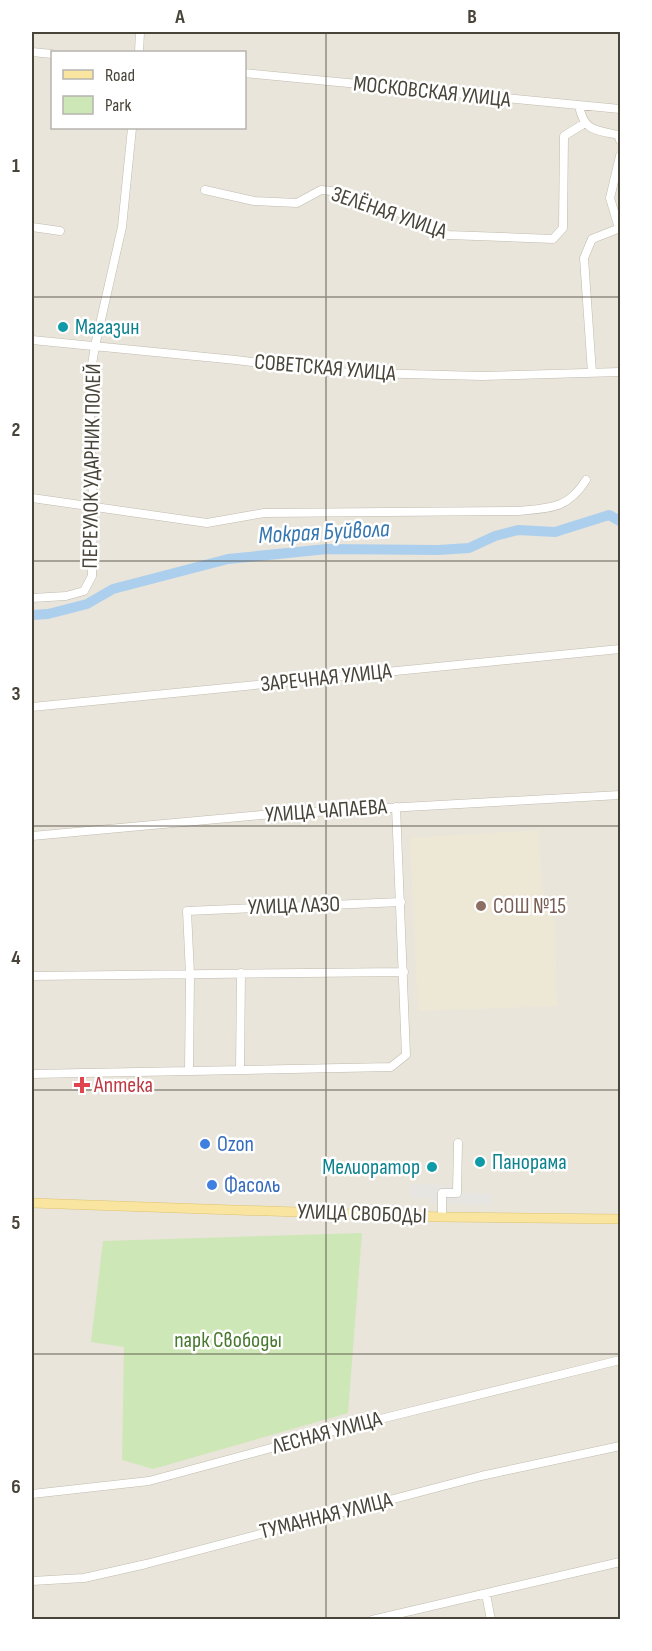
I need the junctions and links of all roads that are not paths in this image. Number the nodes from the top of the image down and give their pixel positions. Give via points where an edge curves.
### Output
1 (140, 32) edge
2 (139, 51) edge
3 (32, 52) edge
4 (51, 54) edge
5 (246, 73) edge
6 (579, 106) junction
7 (621, 109) edge
8 (585, 123) junction
9 (132, 129) edge
10 (620, 135) edge
11 (621, 156) edge
12 (205, 190) dead end
13 (32, 227) edge
14 (620, 228) edge
15 (60, 231) dead end
16 (32, 340) edge
17 (95, 345) junction
18 (621, 372) edge
19 (592, 373) junction
20 (586, 480) dead end
21 (32, 498) edge
22 (93, 507) junction
23 (32, 598) edge
24 (621, 649) edge
25 (32, 707) edge
26 (621, 795) edge
27 (396, 807) junction
28 (32, 836) edge
29 (401, 902) junction
30 (404, 972) junction
31 (241, 973) junction
32 (190, 974) junction
33 (32, 976) edge
34 (240, 1070) junction
35 (189, 1071) junction
36 (32, 1074) edge
37 (458, 1143) dead end
38 (32, 1203) edge
39 (442, 1217) junction
40 (621, 1219) edge
41 (621, 1360) edge
42 (621, 1446) edge
43 (32, 1494) edge
44 (621, 1562) edge
45 (32, 1581) edge
46 (486, 1594) junction
47 (372, 1620) edge
48 (491, 1620) edge

1 - 2 street
3 - 4 street
5 - 6 street, МОСКОВСКАЯ УЛИЦА
6 - 7 street, МОСКОВСКАЯ УЛИЦА
6 - 8 street
8 - 10 street via 589,128
8 - 12 street, ЗЕЛЁНАЯ УЛИЦА via 564,136 563,228 553,239 448,235 387,207 342,192 321,190 297,203 254,201
9 - 17 street, ПЕРЕУЛОК УДАРНИК ПОЛЕЙ via 123,227
11 - 14 street via 610,198
13 - 15 street
14 - 19 street via 592,239 584,258
16 - 17 street, СОВЕТСКАЯ УЛИЦА
17 - 19 street, СОВЕТСКАЯ УЛИЦА via 330,372 482,376
17 - 22 street, ПЕРЕУЛОК УДАРНИК ПОЛЕЙ via 89,383
18 - 19 street, СОВЕТСКАЯ УЛИЦА
20 - 22 street via 578,493 558,506 518,511 264,513 207,523
21 - 22 street
22 - 23 street, ПЕРЕУЛОК УДАРНИК ПОЛЕЙ via 92,576 84,591
24 - 25 street, ЗАРЕЧНАЯ УЛИЦА
26 - 27 street, УЛИЦА ЧАПАЕВА
27 - 28 street, УЛИЦА ЧАПАЕВА
27 - 29 street
29 - 30 street
29 - 32 street, УЛИЦА ЛАЗО via 187,911
30 - 31 street
30 - 34 street via 406,1054 391,1067
31 - 32 street
31 - 34 street
32 - 33 street
32 - 35 street
34 - 35 street
35 - 36 street
37 - 39 street via 457,1193 442,1193
38 - 39 main road, УЛИЦА СВОБОДЫ
39 - 40 main road, УЛИЦА СВОБОДЫ
41 - 43 street, ЛЕСНАЯ УЛИЦА via 149,1480
42 - 45 street, ТУМАННАЯ УЛИЦА via 481,1476 84,1578
44 - 46 street
46 - 47 street
46 - 48 street

